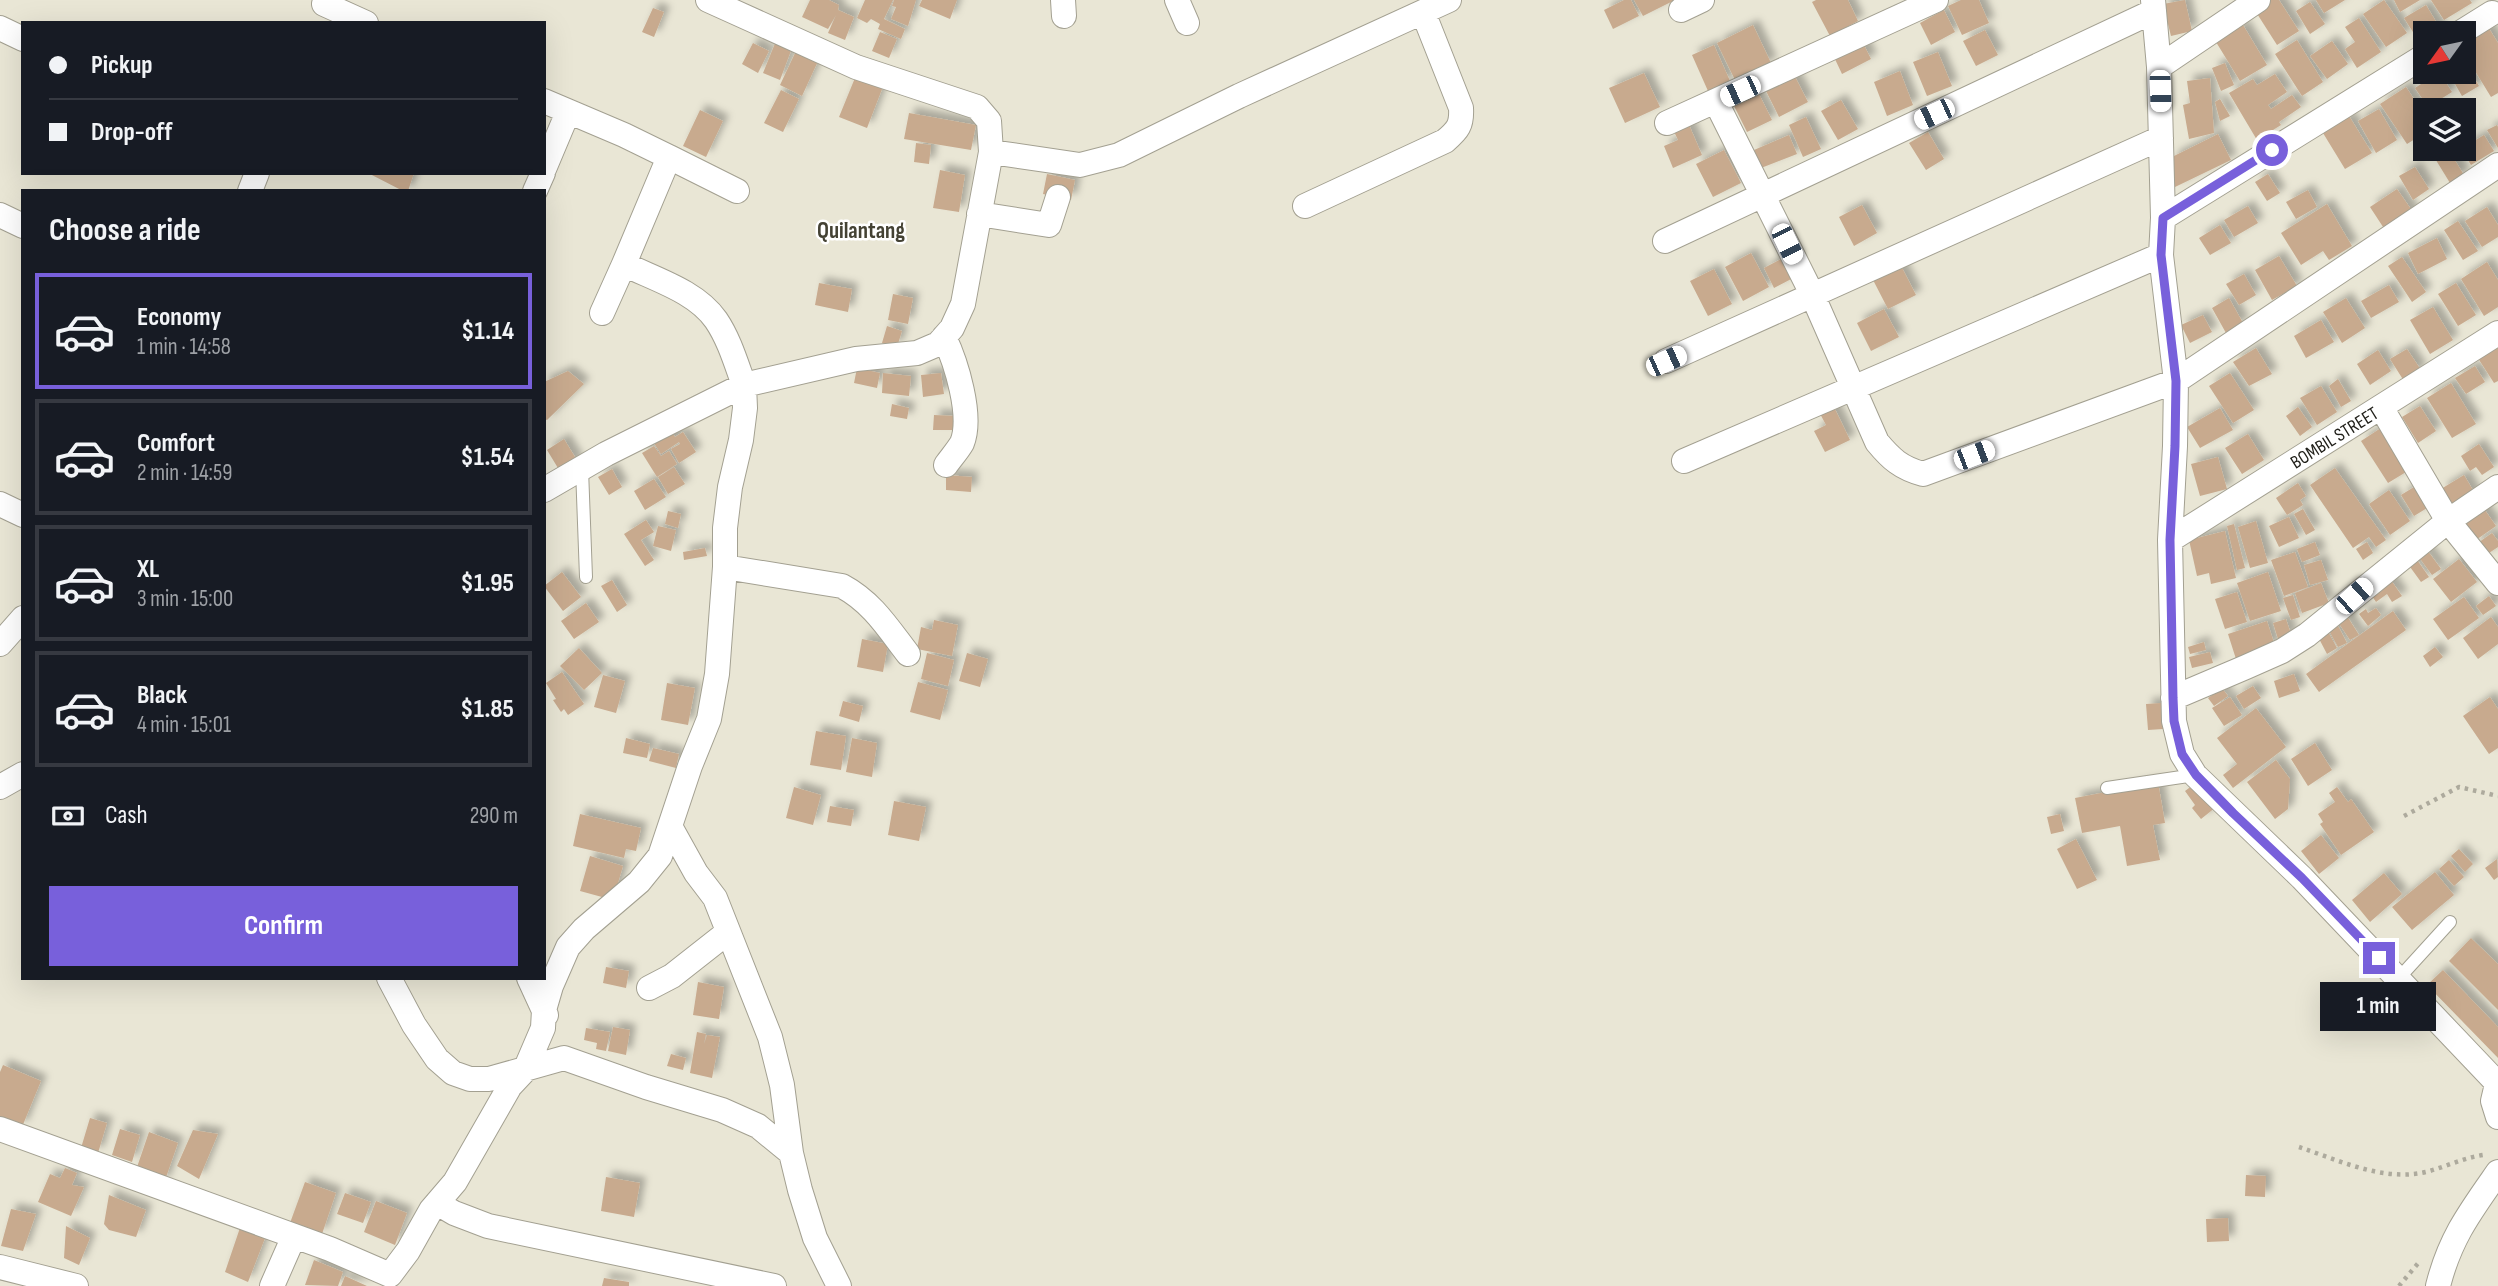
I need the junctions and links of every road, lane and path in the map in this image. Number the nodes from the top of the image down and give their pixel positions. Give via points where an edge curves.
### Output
1 (708, 0) edge
2 (1177, 0) edge
3 (1449, 0) edge
4 (1936, 0) edge
5 (2258, 0) edge
6 (2153, 6) edge
7 (322, 9) edge
8 (1423, 12) junction
9 (2491, 12) edge
10 (360, 21) edge
11 (2476, 22) edge
12 (1187, 23) dead end
13 (0, 28) edge
14 (21, 38) edge
15 (2413, 63) edge
16 (2159, 67) junction
17 (546, 102) edge
18 (1716, 102) junction
19 (568, 112) junction
20 (1667, 123) dead end
21 (2161, 138) junction
22 (991, 152) junction
23 (669, 157) junction
24 (546, 164) edge
25 (2498, 165) edge
26 (737, 191) dead end
27 (1763, 194) junction
28 (1058, 197) dead end
29 (1305, 206) dead end
30 (979, 214) junction
31 (0, 215) edge
32 (2163, 218) junction
33 (21, 225) edge
34 (1665, 241) dead end
35 (2161, 255) junction
36 (624, 264) junction
37 (1812, 294) junction
38 (602, 313) dead end
39 (2498, 333) edge
40 (944, 337) junction
41 (1666, 361) dead end
42 (2176, 381) junction
43 (744, 385) junction
44 (1854, 386) junction
45 (2381, 407) junction
46 (1684, 461) dead end
47 (946, 465) dead end
48 (582, 469) junction
49 (2498, 487) edge
50 (546, 490) edge
51 (0, 504) edge
52 (21, 514) edge
53 (2448, 521) junction
54 (2170, 540) junction
55 (725, 567) junction
56 (586, 578) dead end
57 (2498, 583) edge
58 (21, 620) edge
59 (0, 644) edge
60 (908, 654) dead end
61 (2173, 698) junction
62 (21, 775) edge
63 (2196, 775) junction
64 (0, 787) edge
65 (2107, 788) dead end
66 (2498, 796) edge
67 (2404, 816) dead end
68 (670, 828) junction
69 (2450, 922) dead end
70 (728, 932) junction
71 (2399, 978) junction
72 (390, 980) edge
73 (530, 980) edge
74 (649, 988) dead end
75 (544, 1010) junction
76 (564, 1058) junction
77 (525, 1070) junction
78 (2498, 1084) edge
79 (2498, 1117) edge
80 (0, 1129) edge
81 (2299, 1147) dead end
82 (791, 1153) junction
83 (2495, 1163) edge
84 (437, 1203) junction
85 (294, 1236) junction
86 (0, 1267) edge
87 (387, 1281) edge
88 (76, 1286) edge
89 (272, 1286) edge
90 (774, 1286) edge
91 (839, 1286) edge
92 (2438, 1286) edge

1 - 22 street via 856,67 977,107 989,121
2 - 12 street
3 - 8 street
4 - 18 street
5 - 16 street
6 - 16 street
6 - 27 street
7 - 10 street
8 - 22 street via 1119,155 1080,165
8 - 29 street via 1461,108 1458,130 1445,141
9 - 11 street
13 - 14 street
15 - 32 street
16 - 21 street
17 - 19 street
18 - 20 street
18 - 27 street
19 - 23 street
19 - 24 street
21 - 32 street
21 - 37 street
22 - 30 street
23 - 26 street
23 - 36 street
25 - 42 street
27 - 34 street
27 - 37 street
28 - 30 street via 1049,225
30 - 40 street via 963,304
31 - 33 street
32 - 35 street
35 - 42 street
35 - 44 street
36 - 38 street
36 - 43 street via 688,295 715,318
37 - 41 street
37 - 44 street
39 - 45 street, BOMBIL STREET
40 - 43 street via 917,353 856,359
40 - 47 street via 966,407 962,442
42 - 44 street via 1923,474 1894,462 1877,442
42 - 54 street
43 - 48 street
43 - 55 street via 741,440 725,528
44 - 46 street
45 - 53 street
45 - 54 street, BOMBIL STREET
48 - 50 street
48 - 56 lane
49 - 53 street
51 - 52 street
53 - 57 street
53 - 61 street via 2307,635
54 - 61 street
55 - 60 street via 842,586 873,607
55 - 68 street via 709,719
58 - 59 street
61 - 63 street via 2182,754
62 - 64 street
63 - 65 lane
63 - 71 street
66 - 67 path via 2459,787
68 - 70 street via 716,898
68 - 75 street via 660,856 639,882 568,947
69 - 71 lane
70 - 74 street via 672,976
70 - 82 street via 770,1037
71 - 78 street
72 - 77 street via 437,1059 453,1073 489,1079
73 - 75 street
75 - 76 street
75 - 77 street via 543,1028
76 - 77 street
76 - 82 street via 722,1110 758,1126
77 - 84 street via 510,1086 456,1182
78 - 79 street via 2493,1101
80 - 85 street
81 - 83 path via 2375,1172 2424,1173 2476,1156
82 - 91 street via 815,1238
83 - 92 street via 2446,1256
84 - 87 street
84 - 90 street via 488,1226
85 - 87 street
85 - 89 street
86 - 88 street

